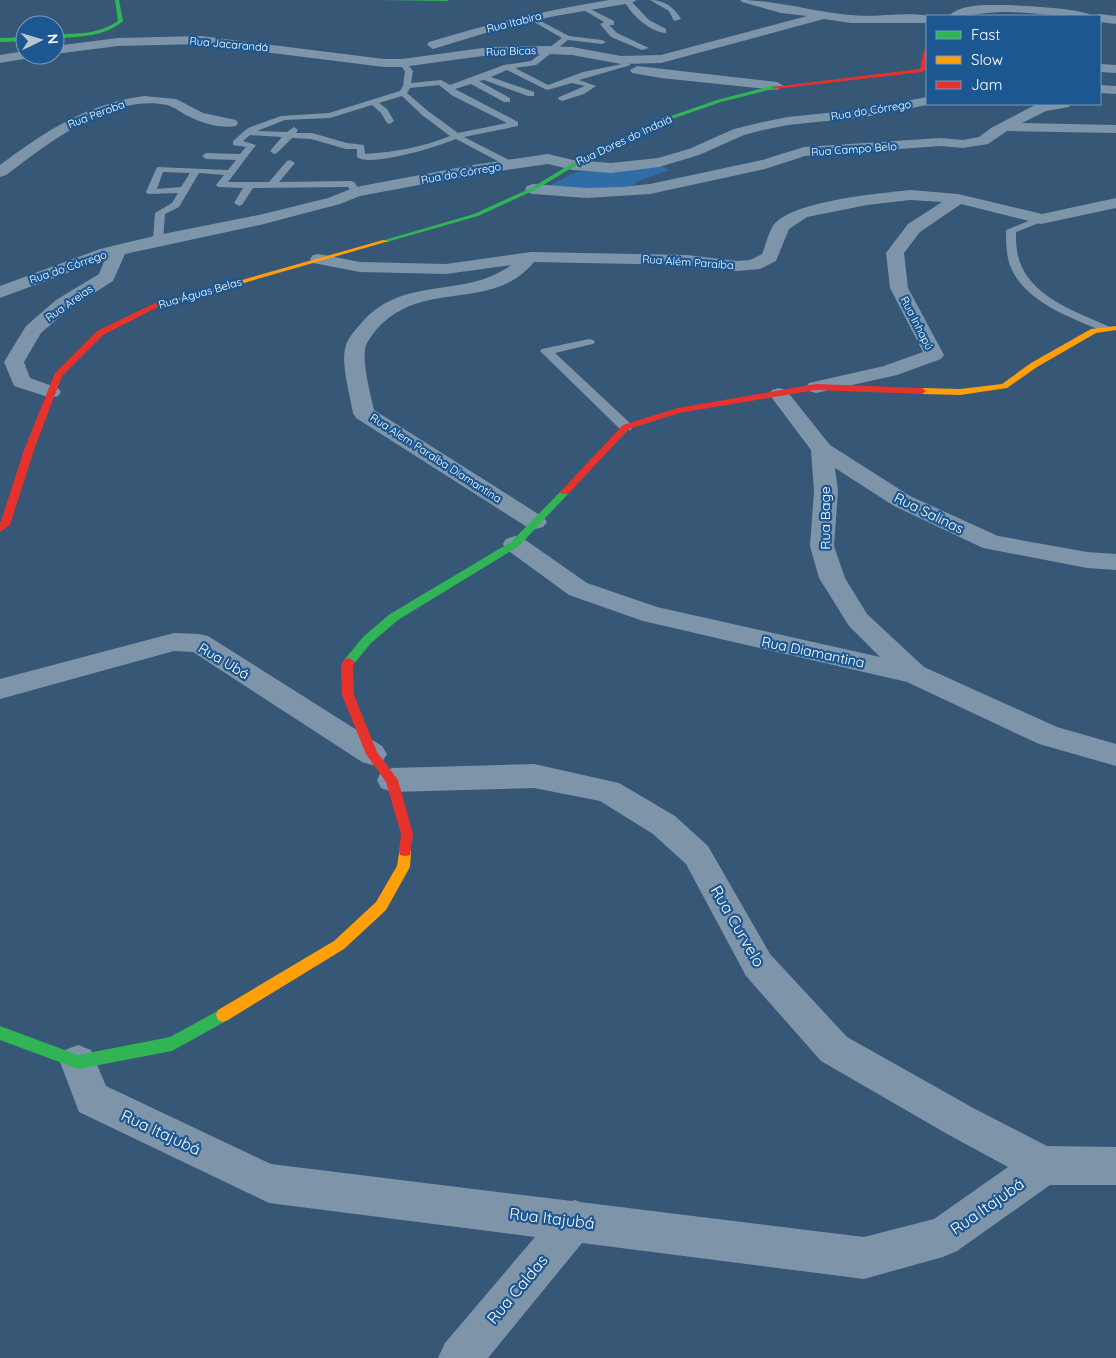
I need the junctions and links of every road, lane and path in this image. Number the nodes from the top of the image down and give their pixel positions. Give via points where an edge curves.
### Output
1 (118, 0) edge
2 (381, 0) edge
3 (447, 0) edge
4 (627, 0) edge
5 (631, 0) edge
6 (653, 0) edge
7 (746, 0) edge
8 (584, 8) junction
9 (957, 15) edge
10 (1074, 15) edge
11 (821, 16) junction
12 (531, 18) junction
13 (926, 18) edge
14 (1101, 18) edge
15 (677, 19) dead end
16 (1116, 20) edge
17 (663, 31) dead end
18 (65, 35) edge
19 (567, 38) junction
20 (3, 40) edge
21 (602, 42) dead end
22 (15, 44) edge
23 (645, 48) dead end
24 (65, 49) edge
25 (549, 50) junction
26 (15, 57) edge
27 (0, 59) edge
28 (402, 63) junction
29 (624, 63) junction
30 (507, 66) junction
31 (1101, 68) edge
32 (1116, 69) edge
33 (925, 70) edge
34 (484, 77) junction
35 (572, 80) junction
36 (472, 81) junction
37 (777, 86) junction
38 (449, 88) junction
39 (1101, 89) edge
40 (405, 90) junction
41 (1116, 90) edge
42 (531, 94) dead end
43 (562, 98) dead end
44 (507, 100) dead end
45 (1101, 100) edge
46 (1116, 100) edge
47 (926, 101) edge
48 (374, 103) junction
49 (1058, 105) edge
50 (317, 116) junction
51 (390, 121) dead end
52 (231, 123) joint
53 (1006, 127) junction
54 (1116, 129) edge
55 (250, 131) junction
56 (288, 135) junction
57 (456, 136) junction
58 (274, 151) dead end
59 (206, 156) dead end
60 (242, 157) junction
61 (290, 163) dead end
62 (510, 164) junction
63 (574, 164) junction
64 (196, 170) junction
65 (0, 172) edge
66 (230, 173) junction
67 (271, 185) junction
68 (249, 186) junction
69 (533, 189) junction
70 (186, 190) junction
71 (356, 192) junction
72 (958, 199) junction
73 (239, 202) dead end
74 (1116, 203) edge
75 (1041, 219) junction
76 (158, 240) junction
77 (117, 251) junction
78 (531, 257) junction
79 (319, 259) junction
80 (0, 292) edge
81 (1111, 328) edge
82 (589, 342) dead end
83 (816, 387) junction
84 (51, 392) junction
85 (779, 394) junction
86 (626, 427) junction
87 (822, 450) junction
88 (535, 522) junction
89 (0, 529) edge
90 (515, 544) junction
91 (1116, 562) edge
92 (914, 674) junction
93 (0, 689) edge
94 (372, 754) junction
95 (1116, 755) edge
96 (392, 780) junction
97 (0, 1033) edge
98 (78, 1062) junction
99 (1044, 1165) junction
100 (1116, 1166) edge
101 (575, 1220) junction
102 (460, 1358) edge

1 - 18 street via 121,21 115,27
2 - 3 street
4 - 5 street, Rua Itabira
4 - 8 street, Rua Itabira
4 - 17 lane via 646,22
6 - 15 lane via 672,10
7 - 11 street
8 - 12 street, Rua Itabira
8 - 23 lane via 610,23 604,24 614,35
9 - 10 street via 967,10 991,8
11 - 13 street
11 - 29 street, Rua Bicas via 661,59
12 - 19 lane
12 - 28 street, Rua Itabira via 436,43
14 - 16 street
19 - 21 lane
19 - 25 lane
20 - 22 street
24 - 28 street, Rua Jacarandá via 118,42 201,40
25 - 28 street, Rua Bicas via 490,51
25 - 29 street, Rua Bicas via 572,51
25 - 30 lane via 533,63
26 - 27 street
28 - 40 lane via 409,71
29 - 35 lane
29 - 37 street, Rua Bicas via 634,69 662,74
30 - 34 lane
30 - 35 lane via 547,88
31 - 32 street
33 - 37 street, Rua Dores do Indaiá
34 - 36 lane
34 - 42 lane
35 - 43 lane via 592,86
36 - 38 lane
36 - 44 lane
37 - 63 street, Rua Dores do Indaiá via 670,118
38 - 40 lane via 441,82
38 - 57 lane via 515,124
39 - 41 street
40 - 48 lane
40 - 57 lane via 425,113
45 - 46 street
47 - 63 street, Rua do Córrego via 865,113 788,120 738,132 694,152 659,162 611,168
48 - 50 lane
48 - 51 lane
49 - 53 street via 1042,108
50 - 55 lane via 284,118
50 - 56 lane via 300,124
52 - 55 lane
52 - 65 street, Rua Peroba via 199,117 169,101 132,101 74,120
53 - 54 street
53 - 69 street, Rua Campo Belo via 983,141 963,144 940,142 804,152 765,164 650,189 587,193
55 - 56 lane
55 - 60 lane via 236,143 252,145
56 - 57 lane via 312,136 361,147 360,157 433,146
56 - 58 lane
57 - 62 lane
59 - 60 lane
60 - 66 lane
61 - 67 lane
62 - 63 street, Rua do Córrego via 548,159
62 - 71 street, Rua do Córrego
63 - 69 street, Rua Dores do Indaiá
64 - 66 lane
64 - 70 lane
64 - 70 lane via 160,168 151,192
66 - 68 lane via 221,185
67 - 68 lane
67 - 71 lane via 351,184
68 - 73 lane
69 - 79 street, Rua Dores do Indaiá via 476,215
70 - 76 lane via 176,205 160,213
71 - 76 street, Rua do Córrego via 260,220
72 - 75 street, Rua Além Paraíba
72 - 78 street, Rua Além Paraíba via 910,195 802,213 782,226 770,257 754,265 687,260
72 - 83 street, Rua Inhapú via 914,228 894,253 899,288 934,355 890,371
74 - 75 street, Rua Além Paraíba
75 - 81 lane via 1012,230 1010,247 1019,276 1049,304
76 - 77 street, Rua do Córrego
77 - 80 street, Rua do Córrego
77 - 84 street, Rua Areias via 107,277 63,304 33,330 14,362 21,382
78 - 79 street, Rua Além Paraíba via 446,269 360,266
78 - 88 street, Rua Alem Paraíba Diamantina via 498,281 479,287 427,293 397,303 374,320 355,345 364,412
79 - 84 street, Rua Águas Belas via 154,306 100,333 58,375
81 - 83 street via 1094,331 1004,386 960,392
82 - 86 lane via 546,351
83 - 85 street
84 - 89 street, Rua Águas Belas via 28,450 5,525
85 - 86 street via 678,411
85 - 87 street, Rua Salinas
86 - 88 street
87 - 91 street, Rua Salinas via 902,501 992,543
87 - 92 street, Rua Bage via 826,491 822,546 832,578 858,620
88 - 90 street
90 - 92 street, Rua Diamantina via 578,589 652,616
90 - 94 street via 394,617 366,640 348,665 348,695
92 - 95 street, Rua Diamantina via 1049,736
93 - 94 street, Rua Ubá via 174,642 199,643
94 - 96 street
96 - 98 street via 407,834 403,867 380,906 339,945 258,996 172,1044
96 - 99 street, Rua Curvelo via 534,776 608,791 664,825 697,855 758,965 834,1049
97 - 98 street
98 - 101 street, Rua Itajubá via 92,1099 269,1183
99 - 100 street, Rua Curvelo
99 - 101 street, Rua Itajubá via 943,1237 864,1258
101 - 102 street, Rua Caldas

